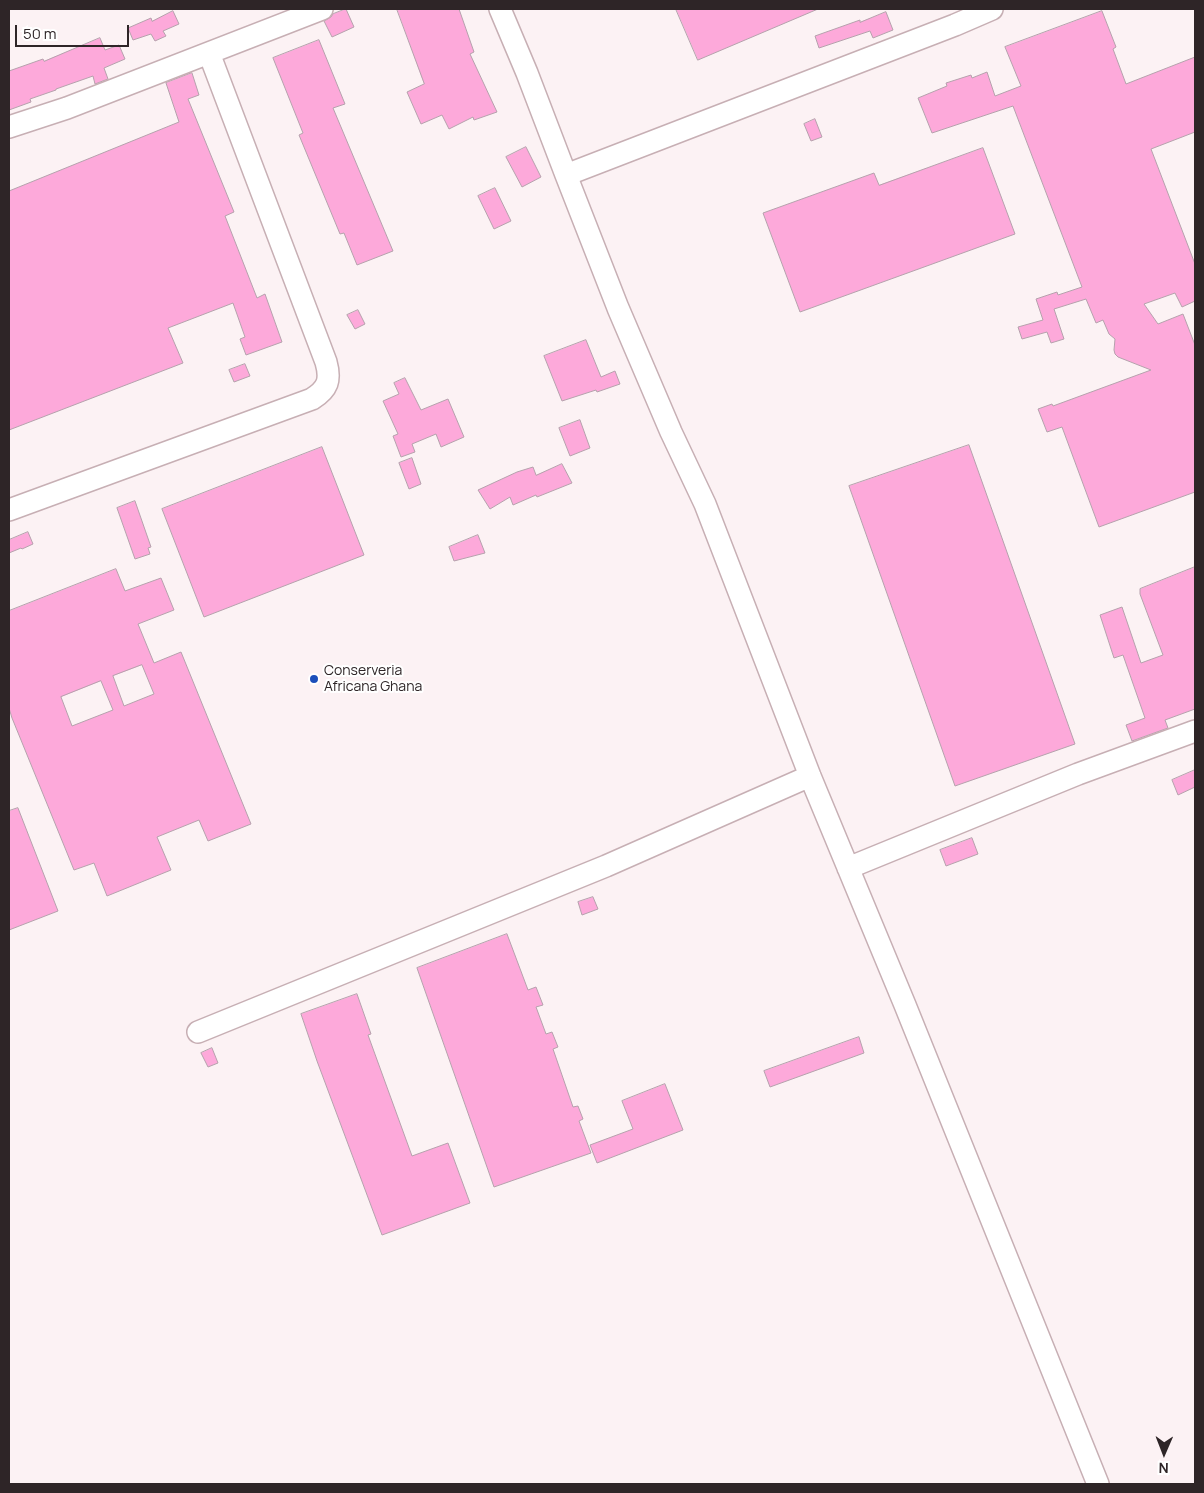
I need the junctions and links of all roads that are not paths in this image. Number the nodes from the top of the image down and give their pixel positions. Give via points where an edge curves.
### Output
1 (322, 9) edge
2 (500, 9) edge
3 (992, 9) edge
4 (209, 53) junction
5 (9, 127) edge
6 (566, 175) junction
7 (9, 510) edge
8 (1195, 731) edge
9 (810, 776) junction
10 (848, 868) junction
11 (198, 1032) dead end
12 (1098, 1484) edge

1 - 4 street
2 - 6 street
3 - 6 street
4 - 5 street
4 - 7 street via 326,362 328,383 312,399
6 - 9 street via 630,335 705,504
8 - 10 street via 1078,774
9 - 10 street
9 - 11 street via 606,866
10 - 12 street

